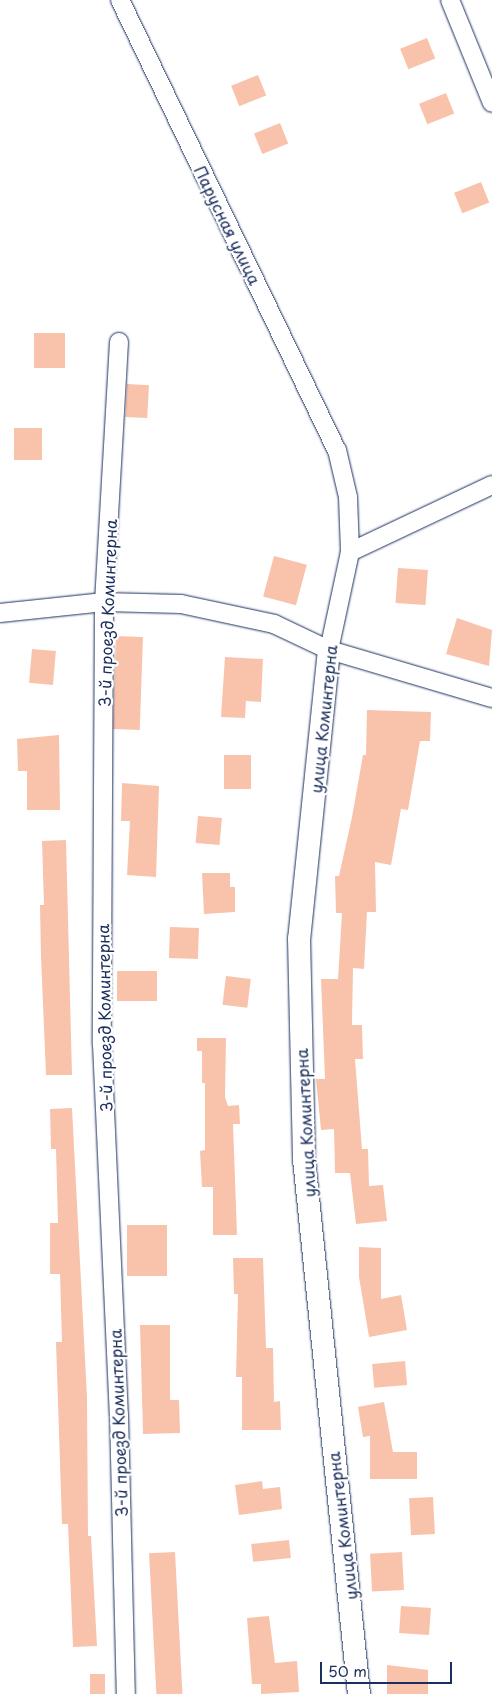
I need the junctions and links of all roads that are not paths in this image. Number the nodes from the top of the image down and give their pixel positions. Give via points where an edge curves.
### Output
1 (120, 0) edge
2 (450, 0) edge
3 (492, 103) edge
4 (119, 342) dead end
5 (337, 450) joint
6 (492, 485) edge
7 (350, 552) junction
8 (104, 602) junction
9 (0, 613) edge
10 (329, 650) junction
11 (492, 698) edge
12 (126, 1694) edge
13 (359, 1694) edge

1 - 5 street, Парусная улица
2 - 3 street
4 - 8 street, 3-й проезд Коминтерна
5 - 7 street, улица Коминтерна via 348,497
6 - 7 street
7 - 10 street, улица Коминтерна
8 - 9 street
8 - 10 street via 181,604 274,624
8 - 12 street, 3-й проезд Коминтерна via 102,1044
10 - 11 street
10 - 13 street, улица Коминтерна via 299,938 304,1159

